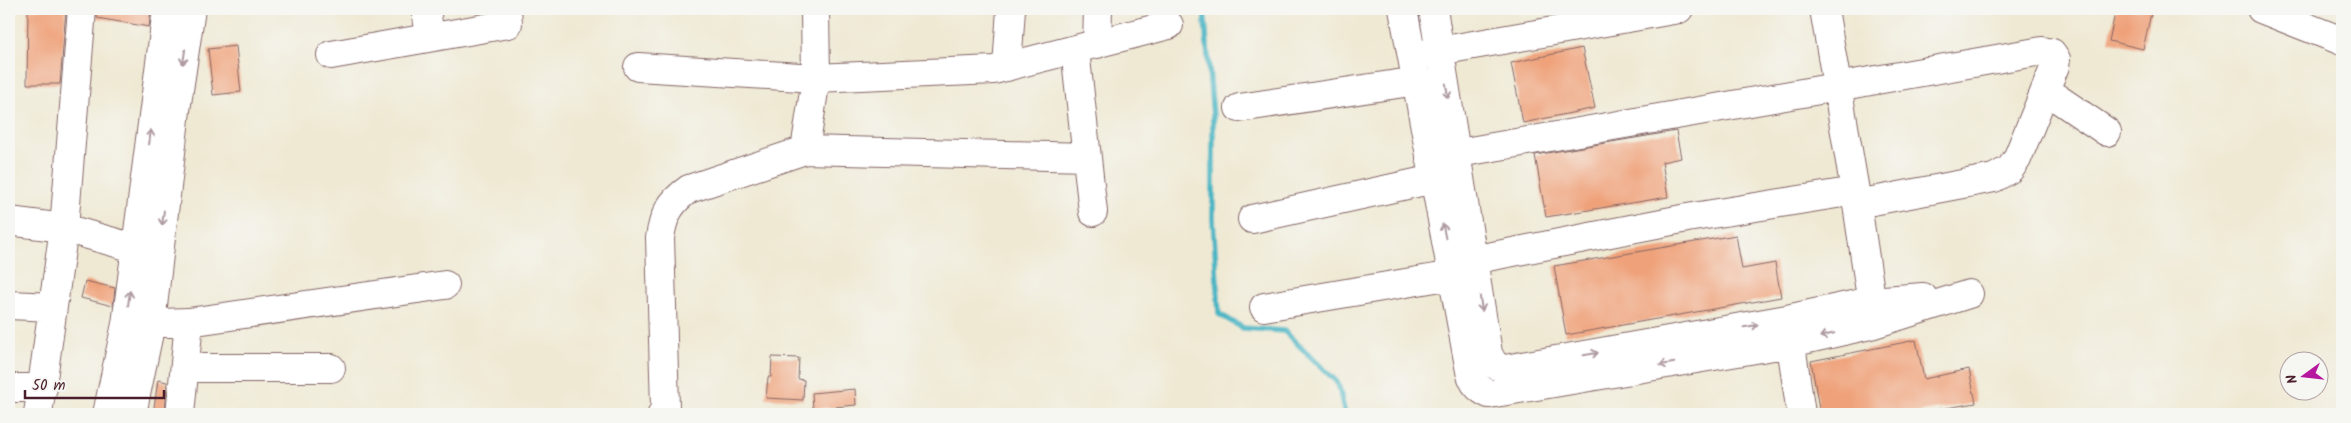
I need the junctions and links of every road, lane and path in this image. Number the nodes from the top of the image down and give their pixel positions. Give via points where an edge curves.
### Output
1 (82, 9) edge
2 (167, 9) edge
3 (191, 9) edge
4 (426, 9) edge
5 (507, 9) edge
6 (815, 9) edge
7 (1010, 9) edge
8 (1098, 9) edge
9 (1403, 9) edge
10 (1433, 9) edge
11 (1679, 9) edge
12 (1824, 9) edge
13 (2260, 9) edge
14 (1168, 25) dead end
15 (430, 37) junction
16 (2342, 41) edge
17 (1086, 47) junction
18 (1440, 51) junction
19 (331, 55) dead end
20 (638, 67) dead end
21 (1007, 67) junction
22 (1415, 68) junction
23 (816, 78) junction
24 (1838, 86) junction
25 (2045, 90) junction
26 (1239, 108) dead end
27 (2108, 132) dead end
28 (805, 150) junction
29 (1456, 153) junction
30 (1087, 157) junction
31 (1432, 168) junction
32 (1856, 197) junction
33 (1093, 212) dead end
34 (1252, 219) dead end
35 (9, 221) edge
36 (64, 228) junction
37 (147, 251) junction
38 (1459, 266) junction
39 (445, 285) dead end
40 (9, 305) edge
41 (53, 307) junction
42 (1264, 307) dead end
43 (189, 322) junction
44 (138, 324) junction
45 (1789, 331) junction
46 (1497, 367) junction
47 (185, 368) junction
48 (331, 368) dead end
49 (9, 388) edge
50 (1480, 390) junction
51 (40, 401) edge
52 (106, 414) edge
53 (132, 414) edge
54 (180, 414) edge
55 (662, 414) edge
56 (1801, 414) edge

1 - 36 street
37 -> 2 street
3 -> 37 street
4 - 15 street
5 - 15 street via 508,24
6 - 23 street
7 - 21 street
8 - 17 street
9 - 22 street
10 - 18 street
11 - 18 street
12 - 24 street
13 - 16 street
14 - 17 street
15 - 19 street
17 - 21 street
17 - 30 street
18 - 22 street
18 -> 29 street
20 - 23 street
21 - 23 street
22 - 26 street
22 - 31 street
23 - 28 street
24 - 25 street via 2042,51 2052,53 2056,59
24 - 29 street
24 - 32 street
25 - 27 street
25 - 32 street via 2017,159 2002,175
28 - 30 street
28 - 55 street via 689,189 675,198 668,210 660,238 665,407
29 - 31 street
29 - 38 street
30 - 33 street
31 - 34 street
38 -> 31 street
32 - 38 street via 1687,218
32 - 45 street via 1873,313
35 - 36 street
36 - 37 street
36 - 41 street
37 - 44 street
38 - 42 street
38 -> 46 street via 1488,353
38 - 50 street via 1470,371
39 - 43 street
40 - 41 street
41 - 51 street
43 - 44 street
43 - 47 street
44 - 52 street
44 - 53 street
46 -> 45 street via 1505,369
45 -> 50 street via 1490,394
45 - 56 street
46 - 50 street
47 - 48 street
47 - 54 street
49 - 51 street

